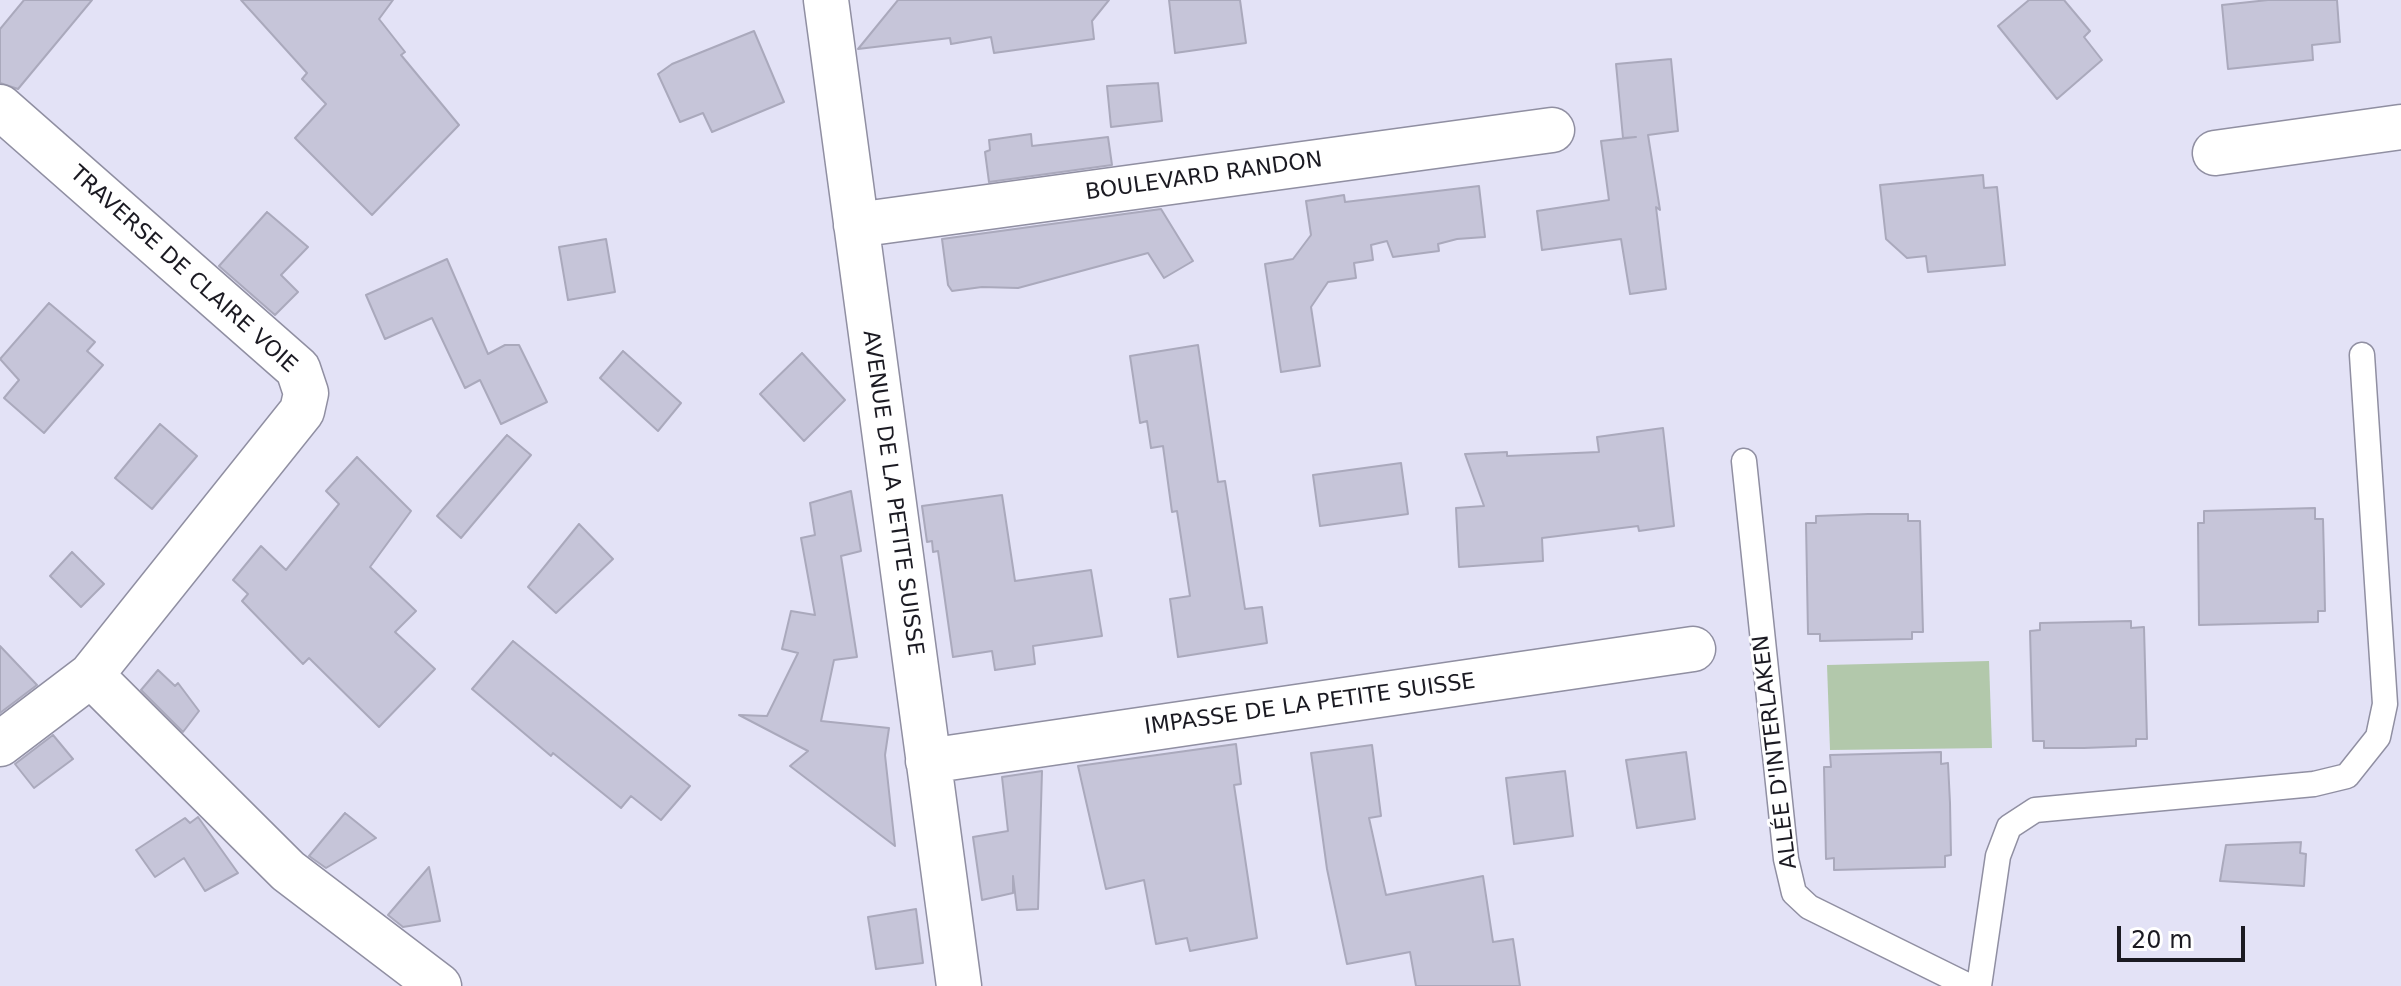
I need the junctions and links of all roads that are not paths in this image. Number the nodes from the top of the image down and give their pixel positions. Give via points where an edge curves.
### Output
1 (826, 0) edge
2 (0, 107) edge
3 (2401, 127) edge
4 (1552, 130) dead end
5 (2215, 153) dead end
6 (856, 225) junction
7 (2362, 355) dead end
8 (1744, 461) dead end
9 (1693, 649) dead end
10 (91, 675) junction
11 (0, 744) edge
12 (928, 761) junction
13 (439, 986) edge
14 (959, 986) edge
15 (1969, 986) edge
16 (1979, 986) edge

1 - 6 street, AVENUE DE LA PETITE SUISSE
2 - 10 street, TRAVERSE DE CLAIRE VOIE via 298,369 306,393 302,411
3 - 5 street
4 - 6 street, BOULEVARD RANDON
6 - 12 street, AVENUE DE LA PETITE SUISSE
7 - 16 lane via 2385,704 2378,737 2347,776 2314,784 2035,810 2009,827 1998,856
8 - 15 lane, ALLÉE D'INTERLAKEN via 1786,859 1794,893 1809,907
9 - 12 street, IMPASSE DE LA PETITE SUISSE
10 - 11 street, TRAVERSE DE CLAIRE VOIE
10 - 13 street via 288,871
12 - 14 street, AVENUE DE LA PETITE SUISSE

